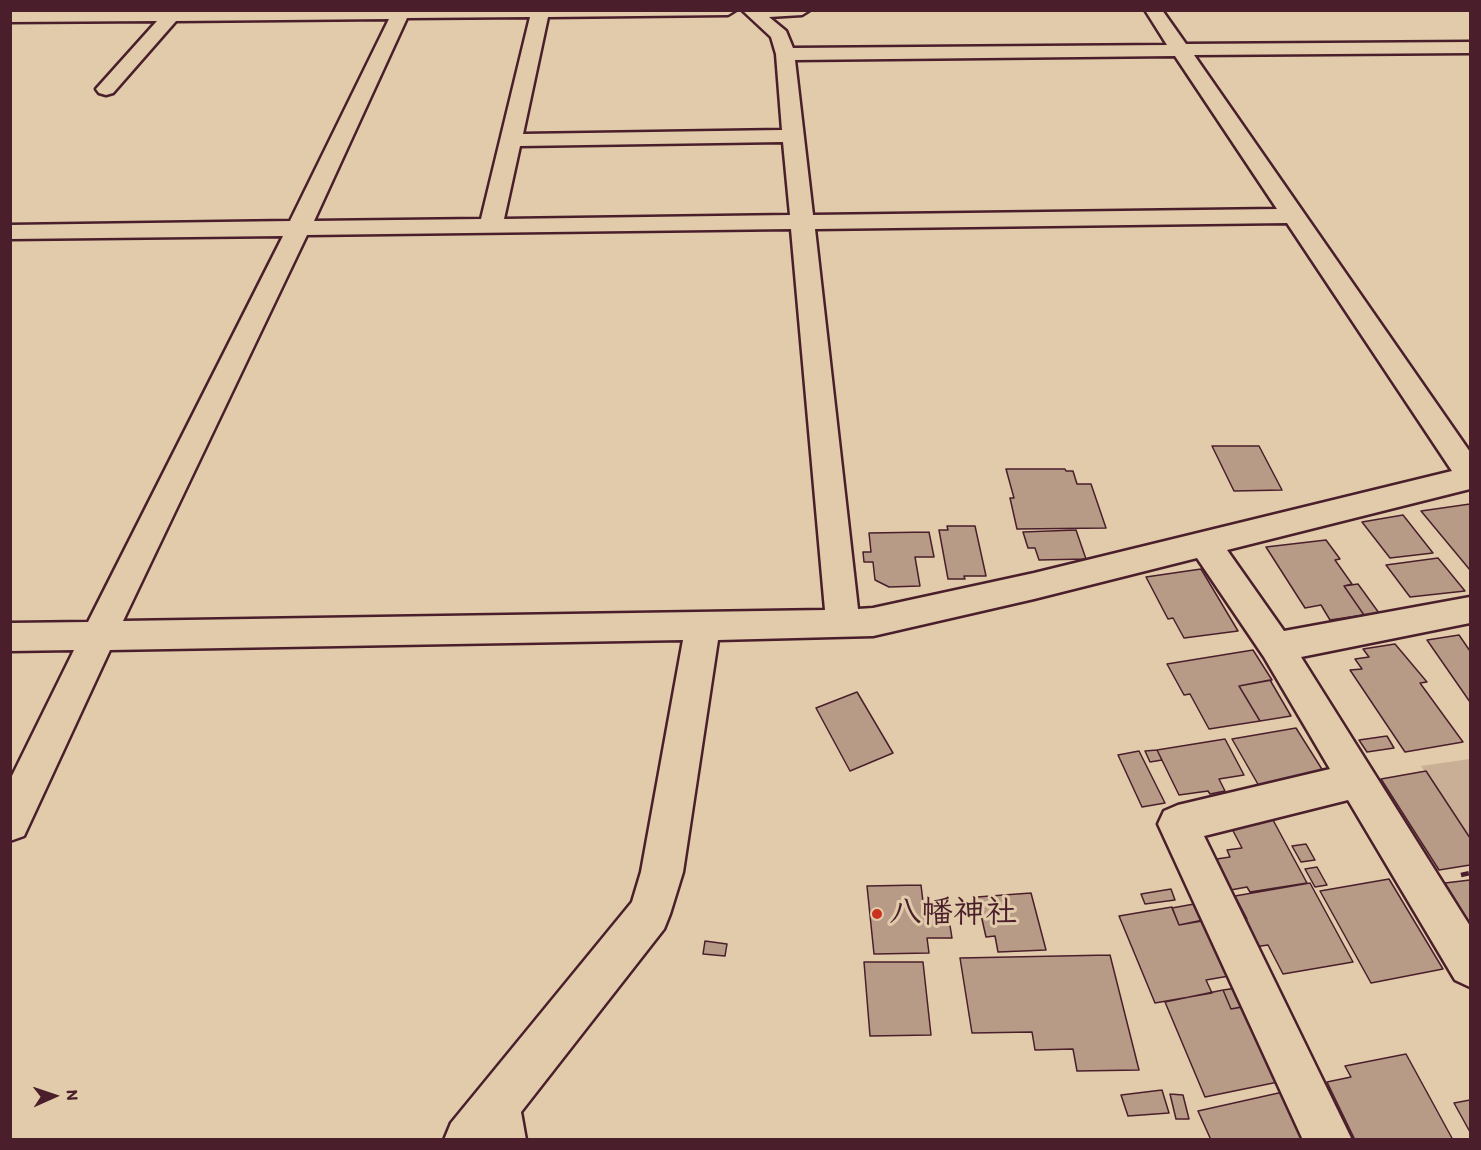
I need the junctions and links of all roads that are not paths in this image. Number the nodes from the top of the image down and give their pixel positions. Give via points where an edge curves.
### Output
1 (728, 10) edge
2 (802, 10) edge
3 (1153, 10) edge
4 (541, 11) edge
5 (751, 11) edge
6 (401, 12) edge
7 (171, 16) junction
8 (22, 19) edge
9 (1470, 47) edge
10 (1178, 50) junction
11 (785, 54) junction
12 (106, 89) dead end
13 (794, 136) junction
14 (511, 140) junction
15 (1292, 216) junction
16 (803, 222) junction
17 (491, 225) junction
18 (299, 228) junction
19 (10, 232) edge
20 (1470, 476) edge
21 (1204, 544) junction
22 (1470, 610) edge
23 (843, 624) junction
24 (703, 627) junction
25 (99, 635) junction
26 (10, 637) edge
27 (1276, 647) junction
28 (1358, 780) junction
29 (10, 823) edge
30 (1470, 965) edge
31 (489, 1129) edge
32 (1328, 1140) edge

1 - 4 street
2 - 5 street
3 - 10 street
4 - 6 street
4 - 14 street
5 - 11 street via 780,35
6 - 7 street
6 - 18 street
7 - 8 street
7 - 12 street
9 - 10 street
10 - 11 street
10 - 15 street
11 - 13 street
13 - 14 street
13 - 16 street
14 - 17 street
15 - 16 street
15 - 20 street
16 - 17 street
16 - 23 street
17 - 18 street
18 - 19 street
18 - 25 street
20 - 21 street
21 - 23 street via 1022,589 873,622
21 - 27 street
22 - 27 street
23 - 24 street
24 - 25 street
24 - 31 street via 662,872 649,914
25 - 26 street
25 - 29 street
27 - 28 street
28 - 30 street
28 - 32 street via 1178,824

